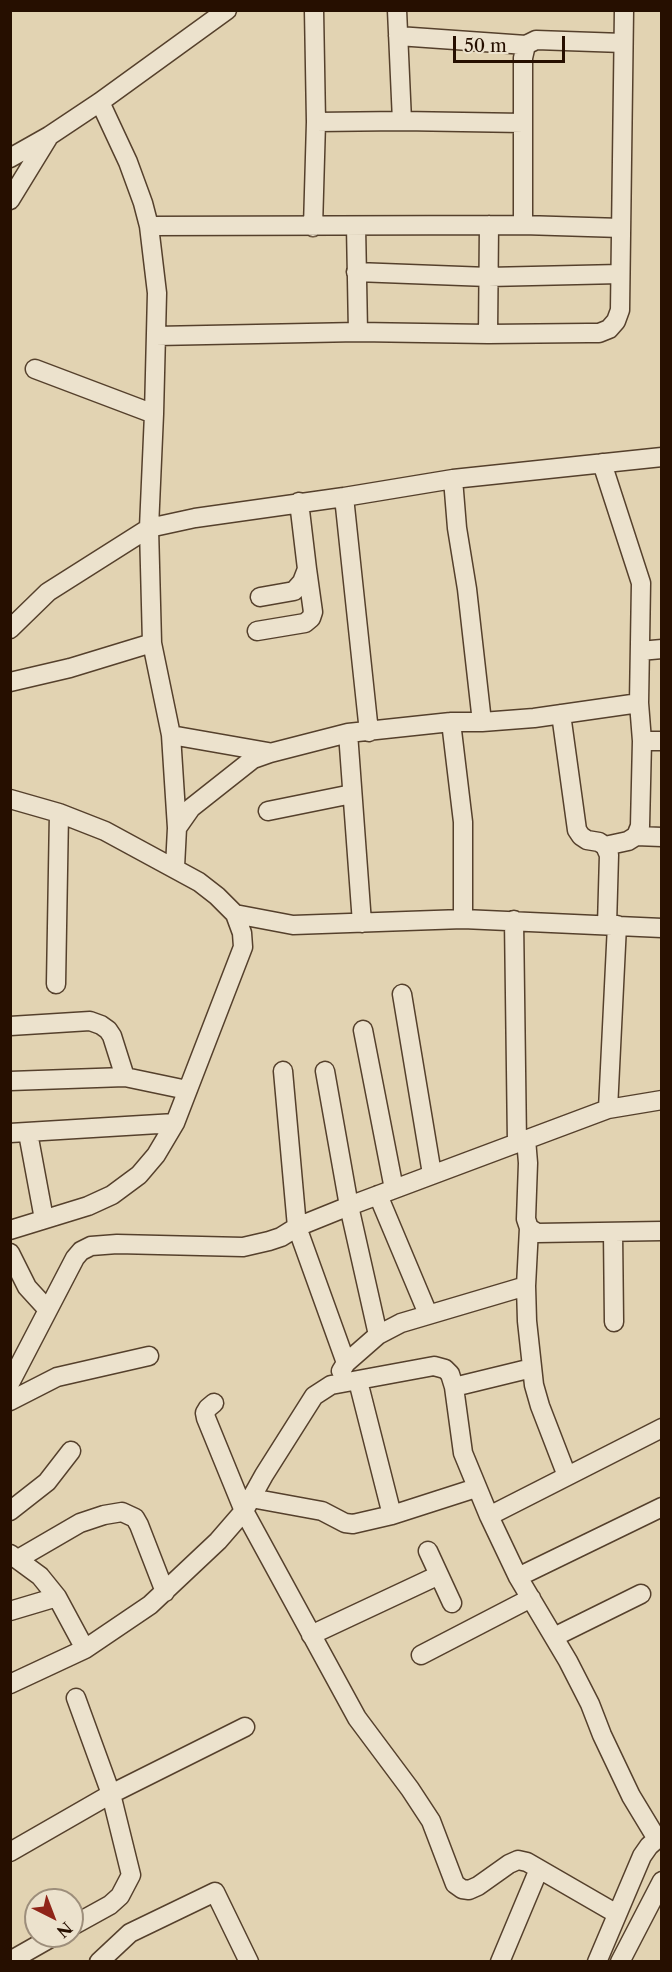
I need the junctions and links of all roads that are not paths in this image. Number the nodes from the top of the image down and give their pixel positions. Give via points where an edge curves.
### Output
1 (227, 10) edge
2 (314, 10) edge
3 (397, 10) edge
4 (624, 10) edge
5 (398, 36) junction
6 (623, 43) junction
7 (526, 45) junction
8 (100, 102) junction
9 (402, 121) junction
10 (316, 122) junction
11 (523, 123) junction
12 (49, 136) junction
13 (10, 158) edge
14 (10, 200) edge
15 (489, 225) junction
16 (523, 225) junction
17 (149, 226) junction
18 (356, 226) junction
19 (313, 227) junction
20 (621, 228) junction
21 (356, 272) junction
22 (620, 274) junction
23 (488, 277) junction
24 (358, 332) junction
25 (488, 334) junction
26 (156, 336) junction
27 (35, 369) dead end
28 (154, 414) junction
29 (662, 457) edge
30 (602, 464) junction
31 (453, 479) junction
32 (344, 497) junction
33 (299, 502) junction
34 (149, 528) junction
35 (307, 569) junction
36 (260, 597) dead end
37 (10, 629) edge
38 (257, 631) dead end
39 (152, 643) junction
40 (662, 650) edge
41 (640, 651) junction
42 (10, 681) edge
43 (639, 703) junction
44 (561, 714) junction
45 (451, 722) junction
46 (482, 722) junction
47 (369, 732) junction
48 (348, 733) junction
49 (171, 735) junction
50 (642, 741) junction
51 (662, 741) edge
52 (270, 753) junction
53 (352, 794) junction
54 (10, 799) edge
55 (268, 811) dead end
56 (59, 813) junction
57 (177, 828) junction
58 (636, 836) junction
59 (662, 837) edge
60 (604, 846) junction
61 (175, 867) junction
62 (235, 914) junction
63 (463, 919) junction
64 (514, 920) junction
65 (362, 923) junction
66 (612, 925) junction
67 (662, 928) edge
68 (56, 984) dead end
69 (402, 994) dead end
70 (10, 1026) edge
71 (363, 1030) dead end
72 (283, 1071) dead end
73 (325, 1071) dead end
74 (125, 1077) junction
75 (10, 1081) edge
76 (187, 1090) junction
77 (662, 1100) edge
78 (608, 1109) junction
79 (175, 1123) junction
80 (19, 1133) edge
81 (521, 1141) junction
82 (432, 1174) junction
83 (386, 1192) junction
84 (349, 1206) junction
85 (45, 1219) junction
86 (297, 1227) junction
87 (529, 1228) junction
88 (10, 1230) edge
89 (662, 1231) edge
90 (613, 1232) junction
91 (10, 1254) edge
92 (526, 1286) junction
93 (48, 1310) junction
94 (428, 1314) junction
95 (614, 1322) dead end
96 (378, 1335) junction
97 (149, 1356) dead end
98 (346, 1363) junction
99 (532, 1368) junction
100 (358, 1381) junction
101 (10, 1383) edge
102 (332, 1384) junction
103 (454, 1387) junction
104 (10, 1401) edge
105 (214, 1403) dead end
106 (662, 1428) edge
107 (71, 1451) dead end
108 (567, 1476) junction
109 (476, 1488) junction
110 (248, 1504) junction
111 (662, 1507) edge
112 (10, 1511) edge
113 (392, 1515) junction
114 (489, 1516) junction
115 (428, 1551) dead end
116 (14, 1556) edge
117 (439, 1575) junction
118 (518, 1577) junction
119 (165, 1592) junction
120 (641, 1594) dead end
121 (57, 1597) junction
122 (531, 1599) junction
123 (452, 1603) dead end
124 (10, 1611) edge
125 (311, 1635) junction
126 (554, 1637) junction
127 (85, 1649) junction
128 (421, 1655) dead end
129 (10, 1683) edge
130 (76, 1698) dead end
131 (245, 1727) dead end
132 (111, 1794) junction
133 (659, 1838) edge
134 (10, 1852) edge
135 (539, 1869) junction
136 (662, 1881) edge
137 (617, 1914) junction
138 (84, 1919) edge
139 (33, 1948) edge
140 (10, 1961) edge
141 (99, 1962) edge
142 (249, 1962) edge
143 (500, 1962) edge
144 (597, 1962) edge
145 (620, 1962) edge

1 - 8 street
2 - 10 street
3 - 5 street
4 - 6 street
5 - 7 street
5 - 9 street
6 - 7 street via 536,40
6 - 20 street
7 - 11 street
8 - 12 street
8 - 17 street via 128,162
9 - 10 street
9 - 11 street
10 - 19 street
11 - 16 street
12 - 13 street
12 - 14 street
15 - 16 street
15 - 18 street
15 - 23 street
16 - 20 street
17 - 19 street
17 - 26 street via 157,293
18 - 19 street
18 - 21 street
20 - 22 street
21 - 23 street
21 - 24 street
22 - 23 street
22 - 25 street via 620,309 609,329 599,333
23 - 25 street
24 - 25 street
24 - 26 street
26 - 28 street
27 - 28 street
28 - 34 street
29 - 30 street
30 - 31 street
30 - 41 street via 641,583
31 - 32 street
31 - 46 street
32 - 33 street
32 - 47 street
33 - 34 street
33 - 35 street
34 - 37 street via 48,592
34 - 39 street
35 - 36 street via 294,591
35 - 38 street via 311,618 305,623
39 - 42 street
39 - 49 street
40 - 41 street
41 - 43 street
43 - 44 street
43 - 50 street
44 - 46 street
44 - 60 street via 577,830 587,840
45 - 46 street
45 - 47 street
45 - 63 street via 463,822
47 - 48 street
48 - 52 street
48 - 53 street
49 - 52 street
49 - 57 street
50 - 51 street
50 - 58 street via 640,826
52 - 57 street via 253,759 191,808
53 - 55 street
53 - 65 street
54 - 56 street
56 - 61 street via 105,831
56 - 68 street
57 - 61 street
58 - 59 street
58 - 60 street
60 - 66 street via 609,855
61 - 62 street
62 - 65 street via 293,925
62 - 76 street via 243,948
63 - 64 street
63 - 65 street
64 - 66 street
64 - 81 street
66 - 67 street
66 - 78 street
69 - 82 street
70 - 74 street via 90,1021 101,1025 112,1036
71 - 83 street
72 - 86 street
73 - 84 street
74 - 75 street
74 - 76 street
76 - 79 street
77 - 78 street
78 - 81 street
79 - 80 street
79 - 85 street via 139,1175 112,1195
80 - 85 street
81 - 82 street
81 - 87 street via 528,1163
82 - 83 street
83 - 84 street
83 - 94 street
84 - 86 street
84 - 96 street
85 - 88 street
86 - 93 street via 281,1237 243,1247 91,1246 75,1258
86 - 98 street
87 - 90 street via 537,1233
87 - 92 street
89 - 90 street
90 - 95 street
91 - 93 street via 27,1287
92 - 94 street
92 - 99 street
93 - 101 street
94 - 96 street
96 - 98 street
97 - 104 street via 57,1377
98 - 102 street
99 - 103 street
99 - 108 street via 540,1406
100 - 102 street
100 - 103 street via 434,1366 450,1374
100 - 113 street
102 - 110 street via 306,1407
103 - 109 street via 463,1453
105 - 110 street via 205,1413 206,1418
106 - 108 street
107 - 112 street via 47,1482
108 - 114 street
109 - 113 street
109 - 114 street
110 - 113 street via 322,1510 353,1524
110 - 119 street
110 - 125 street
111 - 118 street
114 - 118 street
115 - 117 street
116 - 119 street via 80,1522 122,1512 135,1518 139,1525
116 - 121 street via 40,1576
117 - 123 street
117 - 125 street
118 - 122 street
119 - 127 street
120 - 126 street
121 - 124 street
121 - 127 street
122 - 126 street
122 - 128 street
125 - 135 street via 357,1718 427,1814 455,1884 469,1890 518,1860
126 - 133 street via 590,1704 631,1796
127 - 129 street
130 - 132 street
131 - 132 street
132 - 134 street
132 - 138 street via 131,1875 120,1896
133 - 137 street via 642,1857
135 - 137 street
135 - 143 street
136 - 145 street
137 - 144 street
139 - 140 street
141 - 142 street via 130,1933 215,1892

